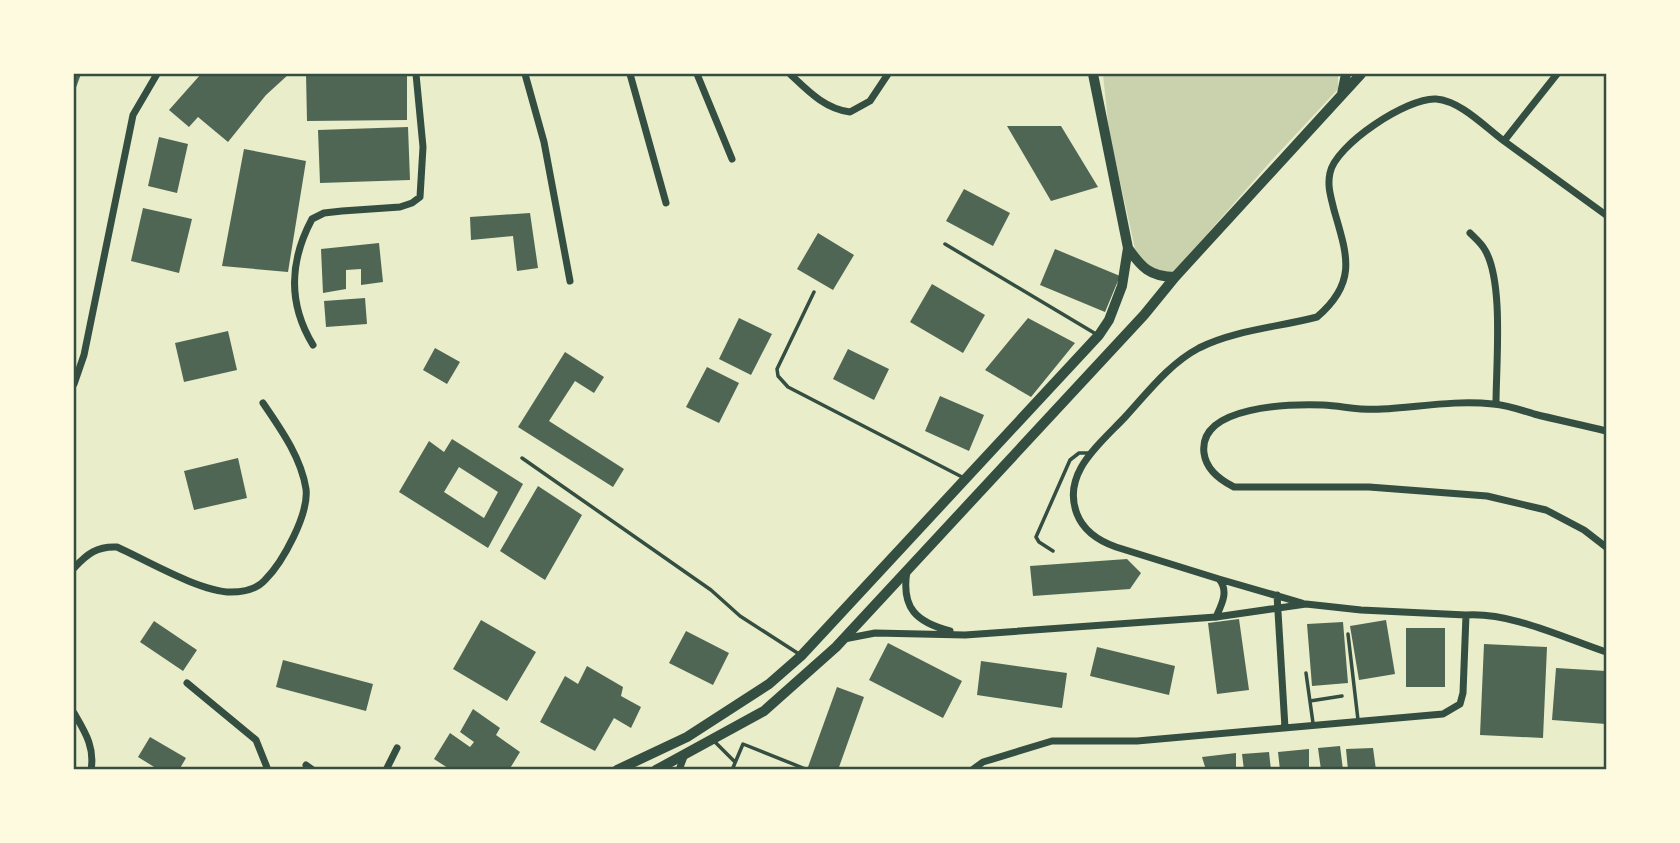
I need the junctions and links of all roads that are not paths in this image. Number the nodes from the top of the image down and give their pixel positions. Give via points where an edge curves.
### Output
1 (157, 74) edge
2 (416, 74) edge
3 (525, 74) edge
4 (630, 74) edge
5 (697, 74) edge
6 (790, 74) edge
7 (888, 74) edge
8 (1093, 74) edge
9 (1346, 74) edge
10 (1361, 74) edge
11 (1557, 74) edge
12 (1342, 94) junction
13 (1504, 141) junction
14 (732, 159) dead end
15 (666, 203) dead end
16 (1606, 215) edge
17 (1470, 233) dead end
18 (945, 244) dead end
19 (1128, 248) junction
20 (1175, 277) junction
21 (570, 281) dead end
22 (814, 292) dead end
23 (1099, 335) junction
24 (313, 345) dead end
25 (74, 384) edge
26 (263, 403) dead end
27 (1496, 404) junction
28 (1606, 431) edge
29 (1091, 453) junction
30 (522, 458) dead end
31 (965, 478) junction
32 (1606, 548) edge
33 (1053, 551) dead end
34 (74, 568) edge
35 (907, 569) junction
36 (1219, 579) junction
37 (1277, 595) junction
38 (1306, 604) junction
39 (1277, 609) junction
40 (1466, 615) junction
41 (1216, 617) junction
42 (1348, 634) dead end
43 (965, 635) junction
44 (844, 639) junction
45 (1606, 652) edge
46 (801, 656) junction
47 (1306, 673) dead end
48 (187, 683) dead end
49 (1342, 696) dead end
50 (1310, 701) junction
51 (74, 713) edge
52 (1359, 722) junction
53 (1314, 725) junction
54 (1285, 728) junction
55 (712, 740) junction
56 (397, 748) dead end
57 (685, 754) junction
58 (735, 762) junction
59 (91, 769) edge
60 (268, 769) edge
61 (386, 769) edge
62 (617, 769) edge
63 (656, 769) edge
64 (680, 769) edge
65 (732, 769) edge
66 (808, 769) edge
67 (972, 769) edge

1 - 25 street via 134,116
2 - 24 street via 423,147 420,197 400,207 324,213 312,219 301,242 295,297 298,318
3 - 21 street via 544,142
4 - 15 street
5 - 14 street
6 - 7 street via 831,108 850,112 870,101
8 - 19 street
9 - 12 street
10 - 12 street
11 - 13 street
12 - 20 street
13 - 16 street
13 - 29 street via 1462,109 1437,99 1408,106 1350,144 1336,157 1328,185 1347,268 1333,302 1317,317 1215,341 1186,356
17 - 27 street via 1485,249 1492,267
18 - 23 lane
19 - 20 street via 1145,270
19 - 23 street via 1122,286 1110,320
20 - 35 street
22 - 31 lane via 777,369 778,376 788,387
23 - 31 street
26 - 34 street via 286,436 306,491 294,534 264,582 245,591 210,589 117,547 88,554
27 - 28 street
27 - 32 street via 1439,402 1366,410 1307,405 1247,411 1219,421 1209,430 1204,454 1216,476 1234,487 1369,487 1487,496 1546,510
29 - 33 lane via 1079,453 1070,460 1036,537
29 - 36 street via 1074,479 1073,491 1074,505 1088,531 1116,547
30 - 46 lane
31 - 46 street
35 - 43 street via 905,590 915,614 929,626
35 - 44 street
36 - 37 street
36 - 41 street via 1225,586
37 - 38 street
37 - 39 street
38 - 39 street
38 - 40 street
39 - 41 street
39 - 54 street
40 - 45 street via 1499,616
40 - 52 street via 1460,704 1443,714
41 - 43 street
42 - 52 lane
43 - 44 street via 875,633
44 - 55 street via 764,711
46 - 62 street via 769,684 687,737
47 - 50 lane
48 - 60 street via 256,740
49 - 50 lane
50 - 53 lane
51 - 59 street via 88,737
52 - 53 street
53 - 54 street
54 - 67 street via 1137,741 1052,741
55 - 57 street
55 - 58 lane
56 - 61 street
57 - 63 street
57 - 64 street
58 - 65 lane
58 - 66 lane via 743,744

